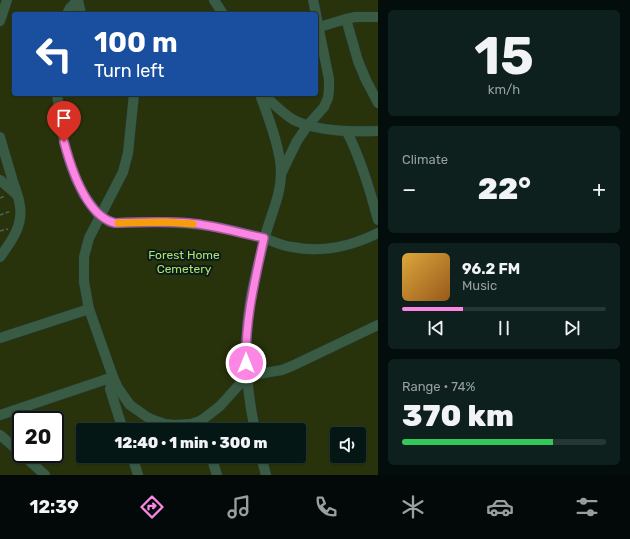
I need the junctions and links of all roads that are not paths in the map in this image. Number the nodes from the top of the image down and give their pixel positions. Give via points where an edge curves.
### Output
1 (7, 0) edge
2 (78, 0) edge
3 (214, 0) edge
4 (313, 0) edge
5 (68, 12) edge
6 (81, 12) edge
7 (222, 12) edge
8 (316, 12) edge
9 (378, 17) edge
10 (346, 19) junction
11 (0, 21) edge
12 (318, 28) edge
13 (318, 32) edge
14 (57, 96) edge
15 (134, 96) edge
16 (262, 96) edge
17 (264, 96) edge
18 (378, 103) edge
19 (308, 125) junction
20 (378, 125) edge
21 (373, 131) edge
22 (347, 132) junction
23 (0, 137) edge
24 (281, 174) junction
25 (0, 180) edge
26 (17, 195) junction
27 (101, 217) junction
28 (378, 220) edge
29 (378, 234) edge
30 (264, 238) junction
31 (0, 257) edge
32 (89, 309) junction
33 (378, 325) edge
34 (0, 338) edge
35 (247, 376) junction
36 (113, 377) junction
37 (0, 415) edge
38 (121, 423) edge
39 (162, 423) edge
40 (203, 423) edge
41 (254, 423) edge
42 (0, 435) edge
43 (12, 446) edge
44 (31, 463) edge
45 (134, 463) edge
46 (213, 463) edge
47 (263, 463) edge
48 (45, 475) edge
49 (138, 475) edge
50 (217, 475) edge
51 (266, 475) edge

1 - 11 lane
2 - 5 lane
2 - 6 lane
3 - 7 lane
4 - 8 lane
9 - 10 lane
10 - 12 lane
10 - 18 lane via 358,61
13 - 19 lane via 329,79 329,90 324,107
14 - 27 lane via 70,163 84,195
15 - 27 lane via 126,164
16 - 24 lane via 278,152
17 - 19 lane via 295,120
19 - 22 lane
19 - 24 lane
20 - 21 lane
21 - 22 lane
22 - 28 lane via 357,153
23 - 26 lane
24 - 30 lane
25 - 26 lane
26 - 31 lane via 20,208 18,227
27 - 30 lane via 115,223 190,223
27 - 32 lane via 89,238 84,257 84,282
29 - 30 lane via 355,244 325,250 292,248
30 - 35 lane via 249,309
32 - 34 lane
32 - 36 lane
33 - 35 lane via 282,370
35 - 40 lane
35 - 41 lane
36 - 37 lane
36 - 38 lane via 110,389
36 - 39 lane via 130,405
42 - 43 lane
44 - 48 lane
45 - 49 lane
46 - 50 lane
47 - 51 lane

